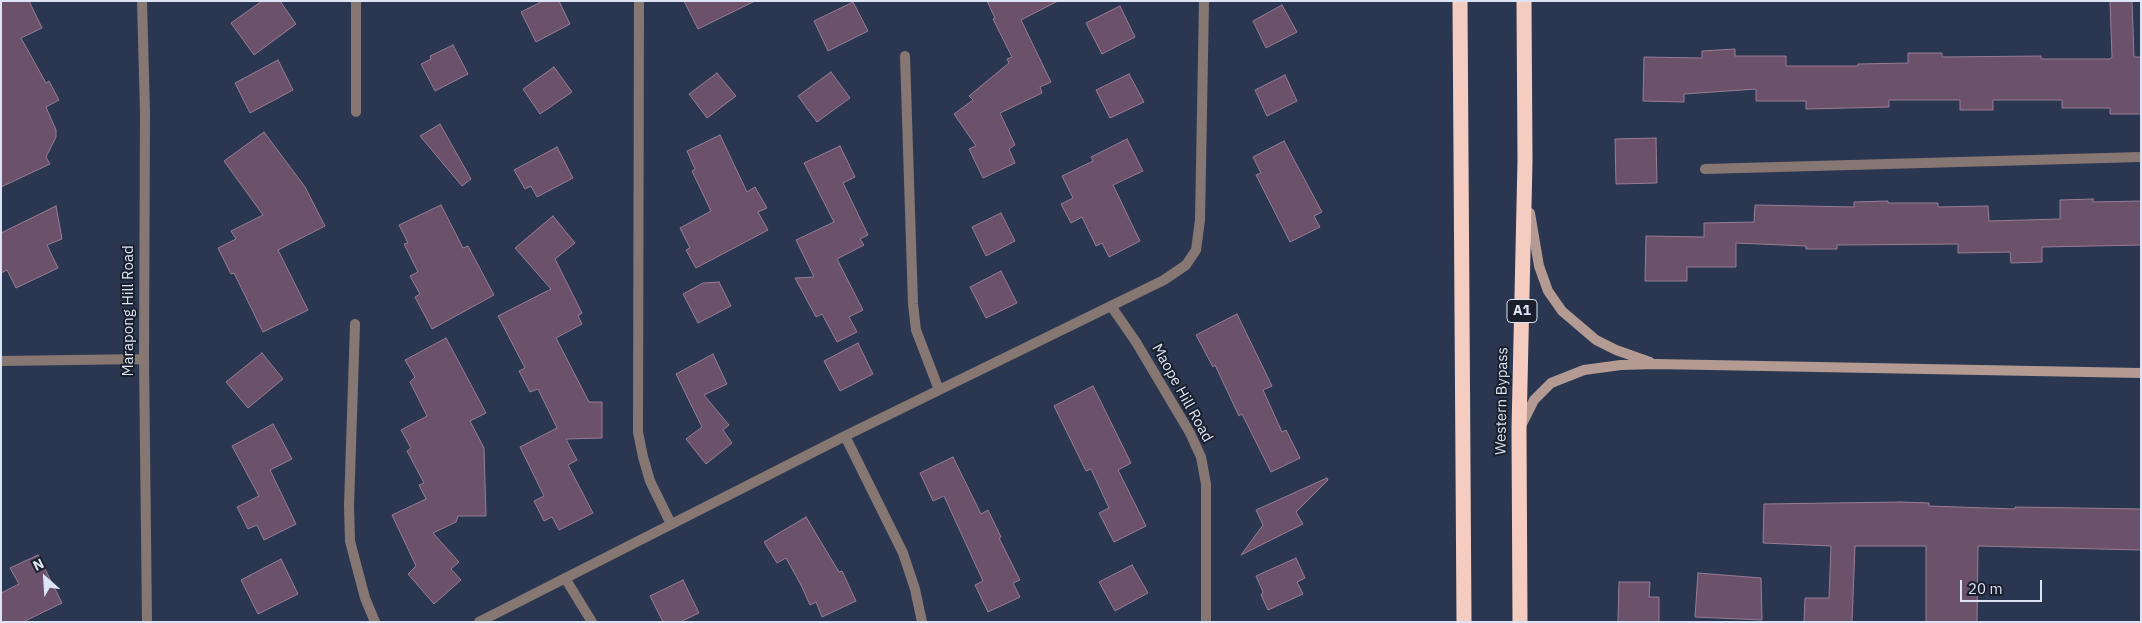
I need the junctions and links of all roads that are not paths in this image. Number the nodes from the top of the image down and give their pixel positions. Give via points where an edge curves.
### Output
1 (142, 1) edge
2 (356, 1) edge
3 (639, 1) edge
4 (1204, 1) edge
5 (1460, 1) edge
6 (1524, 1) edge
7 (905, 56) dead end
8 (356, 112) dead end
9 (2141, 157) edge
10 (1525, 161) junction
11 (1705, 169) dead end
12 (1111, 306) junction
13 (355, 324) dead end
14 (144, 359) junction
15 (1, 361) edge
16 (1656, 364) junction
17 (2141, 372) edge
18 (939, 390) junction
19 (1519, 429) junction
20 (845, 436) junction
21 (671, 524) junction
22 (565, 578) junction
23 (147, 622) edge
24 (375, 622) edge
25 (478, 622) edge
26 (592, 622) edge
27 (922, 622) edge
28 (1206, 622) edge
29 (1464, 622) edge
30 (1520, 622) edge

1 - 14 street, Marapong Hill Road
2 - 8 street
3 - 21 street via 638,432 650,481
4 - 12 street via 1200,220 1196,250 1186,265 1164,280
5 - 29 highway
6 - 10 highway, Western Bypass / A1
7 - 18 street via 913,304 916,330
9 - 11 street
10 - 16 street via 1530,222 1548,291 1562,311 1596,340
10 - 19 highway, Western Bypass / A1
12 - 18 street
12 - 28 street, Maope Hill Road via 1136,342 1201,457 1206,484
13 - 24 street via 350,541 364,598
14 - 15 street
14 - 23 street, Marapong Hill Road
16 - 17 street
16 - 19 street via 1584,370 1551,383 1534,400
18 - 20 street
19 - 30 highway, Western Bypass / A1
20 - 21 street
20 - 27 street via 903,554
21 - 22 street
22 - 25 street
22 - 26 street

